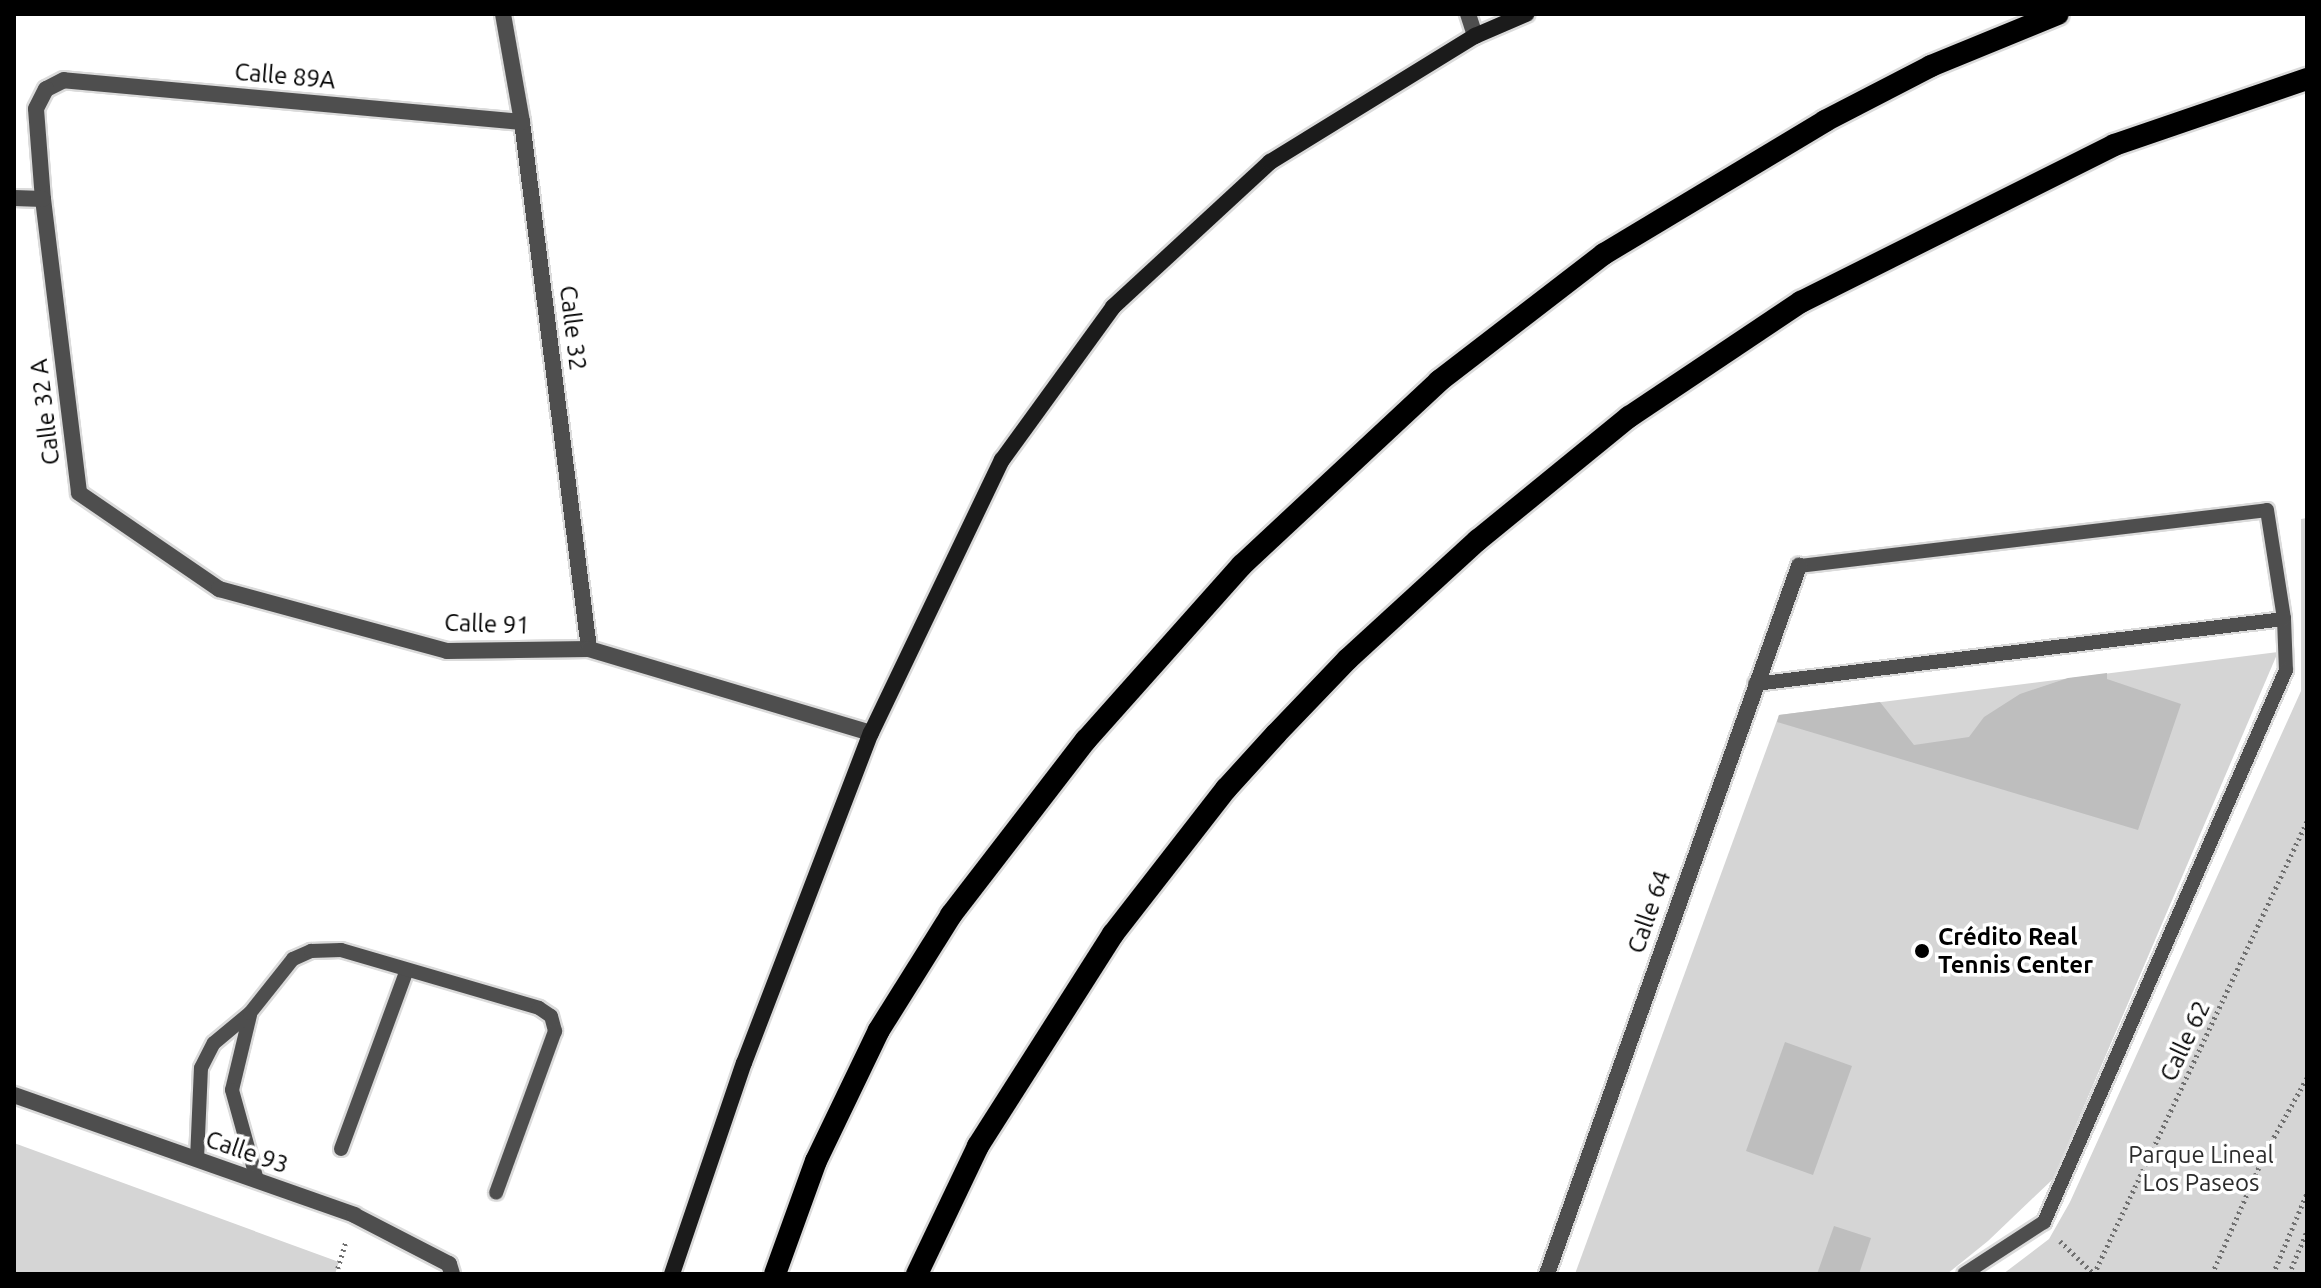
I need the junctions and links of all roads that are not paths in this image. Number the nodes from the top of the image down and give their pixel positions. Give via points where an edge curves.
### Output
1 (503, 14) edge
2 (1468, 14) edge
3 (1526, 14) edge
4 (2058, 14) edge
5 (1475, 36) junction
6 (2307, 79) edge
7 (46, 89) joint
8 (522, 122) junction
9 (14, 198) edge
10 (43, 199) junction
11 (79, 493) joint
12 (1799, 566) joint
13 (2284, 619) junction
14 (589, 649) junction
15 (1755, 684) junction
16 (871, 733) junction
17 (407, 970) junction
18 (250, 1013) junction
19 (14, 1095) edge
20 (341, 1149) dead end
21 (197, 1159) junction
22 (257, 1180) junction
23 (496, 1193) dead end
24 (452, 1274) edge
25 (672, 1274) edge
26 (775, 1274) edge
27 (917, 1274) edge
28 (1547, 1274) edge
29 (1964, 1274) edge

1 - 8 street, Calle 32
2 - 5 street
3 - 5 main road
4 - 26 highway via 1931,66 1825,121 1604,254 1439,381 1242,565 1086,740 951,915 879,1030 816,1161
5 - 16 main road via 1270,162 1113,307 1002,460
6 - 27 highway via 2114,145 1801,302 1629,417 1508,514 1348,659 1226,789 1170,860 1105,946 978,1146
7 - 8 street, Calle 89A via 64,80
7 - 10 street, Calle 32 A via 36,109
8 - 14 street, Calle 32
9 - 10 street
10 - 11 street, Calle 32 A
11 - 14 street, Calle 91 via 219,589 447,651
12 - 13 lane via 2267,510
12 - 15 street, Calle 64
13 - 15 lane
13 - 29 lane via 2286,670 2044,1222
14 - 16 street, Calle 91
15 - 28 street, Calle 64
16 - 25 main road via 744,1063
17 - 18 lane via 341,950 311,951 293,959
17 - 20 lane
17 - 23 lane via 551,1016 555,1031
18 - 21 lane via 214,1043 201,1068
18 - 22 lane via 232,1090
19 - 21 street, Calle 93
21 - 22 street, Calle 93
22 - 24 street, Calle 93 via 354,1215 449,1264

